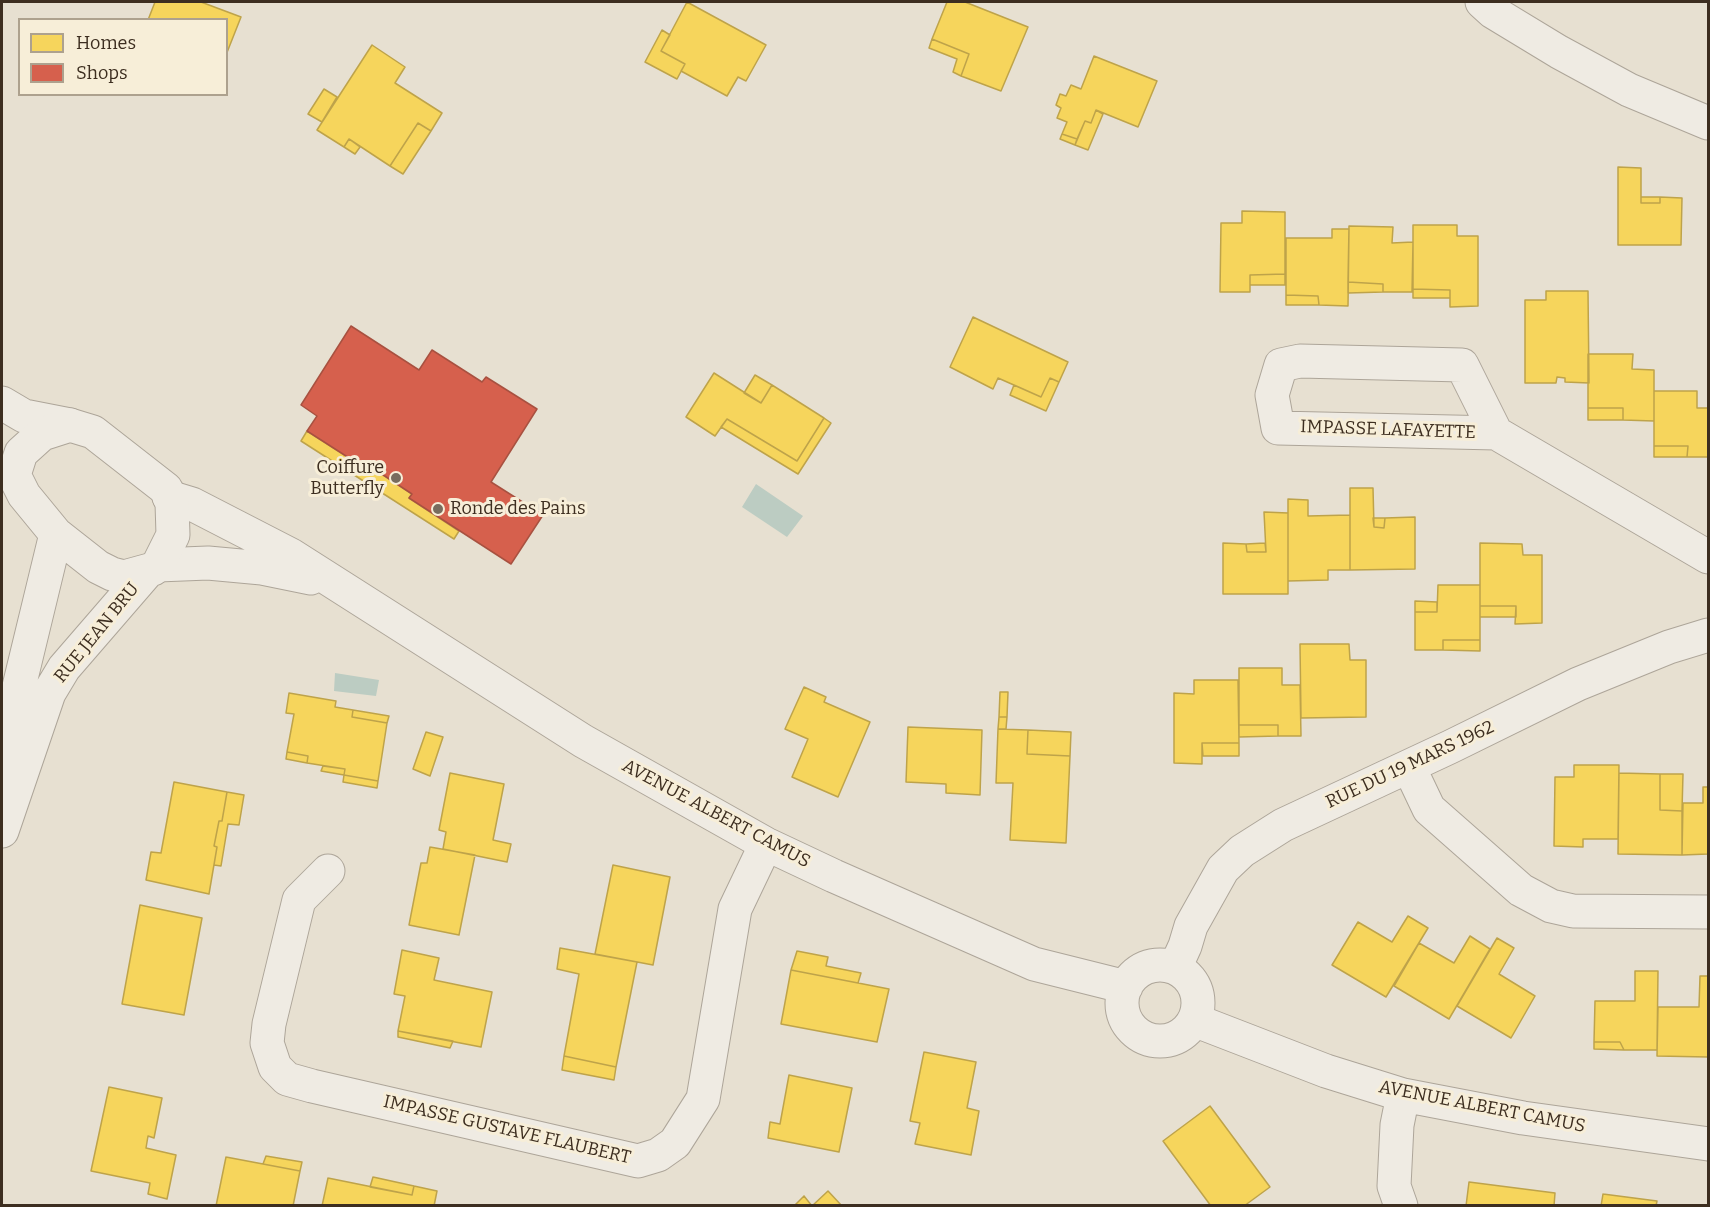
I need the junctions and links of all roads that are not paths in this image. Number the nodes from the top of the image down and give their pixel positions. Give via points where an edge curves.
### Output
1 (1482, 2) edge
2 (1708, 123) edge
3 (2, 403) edge
4 (70, 425) junction
5 (1496, 433) junction
6 (8, 465) edge
7 (169, 497) junction
8 (56, 534) junction
9 (1708, 557) edge
10 (152, 569) junction
11 (334, 582) junction
12 (1708, 635) edge
13 (1409, 767) junction
14 (2, 779) edge
15 (2, 831) edge
16 (766, 844) junction
17 (328, 871) dead end
18 (1708, 912) edge
19 (1175, 968) junction
20 (1126, 987) junction
21 (1194, 1020) junction
22 (1403, 1095) junction
23 (1708, 1144) edge
24 (1401, 1206) edge

1 - 2 street via 1559,52 1629,90
3 - 4 street via 24,416
4 - 6 street via 42,434
4 - 7 street via 93,432 159,483
5 - 5 street, IMPASSE LAFAYETTE via 1462,365 1300,361 1281,365 1272,394 1278,428
5 - 9 street, IMPASSE LAFAYETTE
6 - 8 street via 24,495
7 - 10 street via 173,535
7 - 11 street, AVENUE ALBERT CAMUS via 222,519
8 - 10 street via 112,574 124,577
8 - 14 street, RUE JEAN BRU via 9,728
10 - 11 street, AVENUE ALBERT CAMUS via 208,563 262,568
10 - 15 street, RUE JEAN BRU via 64,668 49,693
11 - 16 street, AVENUE ALBERT CAMUS via 583,741
12 - 13 street, RUE DU 19 MARS 1962 via 1578,684
13 - 18 street via 1429,809 1521,890 1551,906 1574,911
13 - 19 street, RUE DU 19 MARS 1962 via 1283,825 1242,851 1223,869 1201,907
16 - 17 street, IMPASSE GUSTAVE FLAUBERT via 735,909 703,1099 675,1143 658,1155 638,1161 287,1079 275,1067 267,1043 269,1024 299,900
16 - 20 street, AVENUE ALBERT CAMUS via 1034,964
19 - 20 street via 1152,966 1132,977
19 - 21 street via 1184,973 1196,990
20 - 21 street via 1126,1019 1141,1035 1161,1041 1171,1039
21 - 22 street, AVENUE ALBERT CAMUS via 1326,1071
22 - 23 street, AVENUE ALBERT CAMUS via 1523,1118
22 - 24 street via 1396,1125 1394,1186

